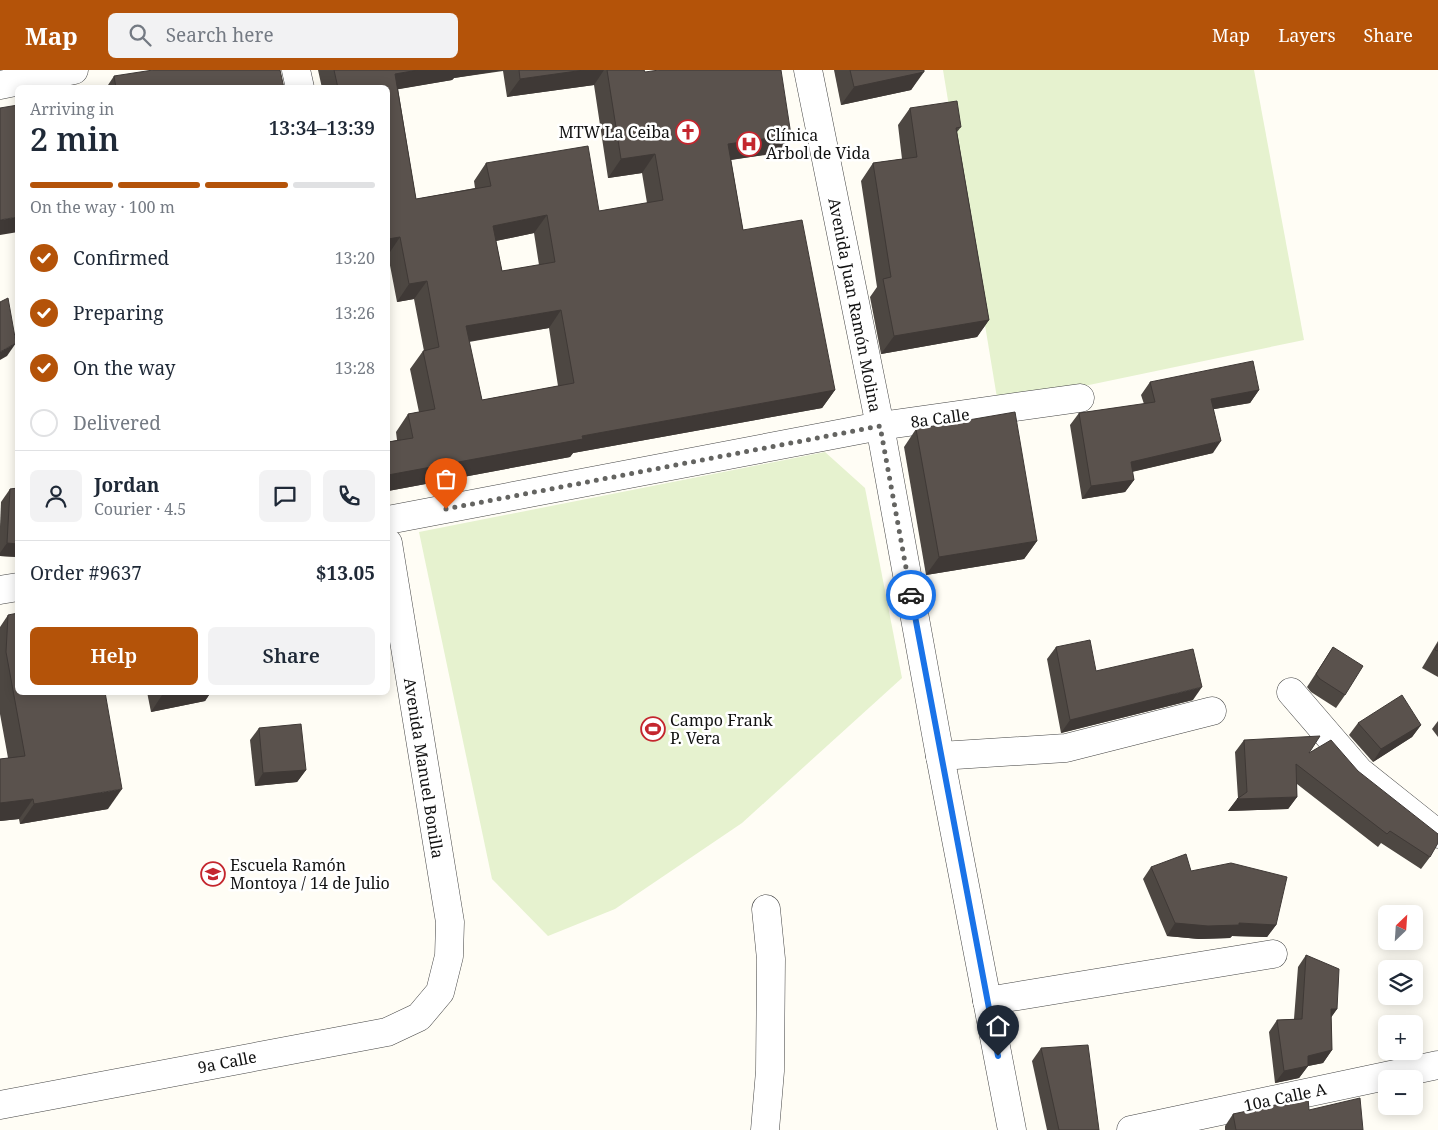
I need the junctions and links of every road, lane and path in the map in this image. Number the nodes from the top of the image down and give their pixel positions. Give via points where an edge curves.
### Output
1 (74, 70) edge
2 (296, 70) edge
3 (808, 70) edge
4 (0, 85) edge
5 (299, 85) edge
6 (1080, 398) dead end
7 (880, 426) junction
8 (390, 520) edge
9 (390, 555) edge
10 (15, 588) edge
11 (0, 590) edge
12 (1291, 692) dead end
13 (1212, 711) dead end
14 (940, 756) junction
15 (1438, 834) edge
16 (766, 909) dead end
17 (1273, 954) dead end
18 (440, 992) joint
19 (987, 1001) junction
20 (1438, 1065) edge
21 (0, 1105) edge
22 (765, 1130) edge
23 (1012, 1130) edge
24 (1131, 1130) edge

1 - 4 street
2 - 5 street
3 - 7 street, Avenida Juan Ramón Molina
6 - 7 street, 8a Calle
7 - 8 street, 8a Calle
7 - 14 street, Avenida Juan Ramón Molina
9 - 18 street, Avenida Manuel Bonilla via 450,922 449,956
10 - 11 street
12 - 15 street via 1359,771
13 - 14 street via 1066,748
14 - 19 street, Avenida Juan Ramón Molina
16 - 22 street via 771,960 770,1071
17 - 19 street
18 - 21 street, 9a Calle via 419,1017 387,1032
19 - 23 street, Avenida Juan Ramón Molina
20 - 24 street, 10a Calle A

